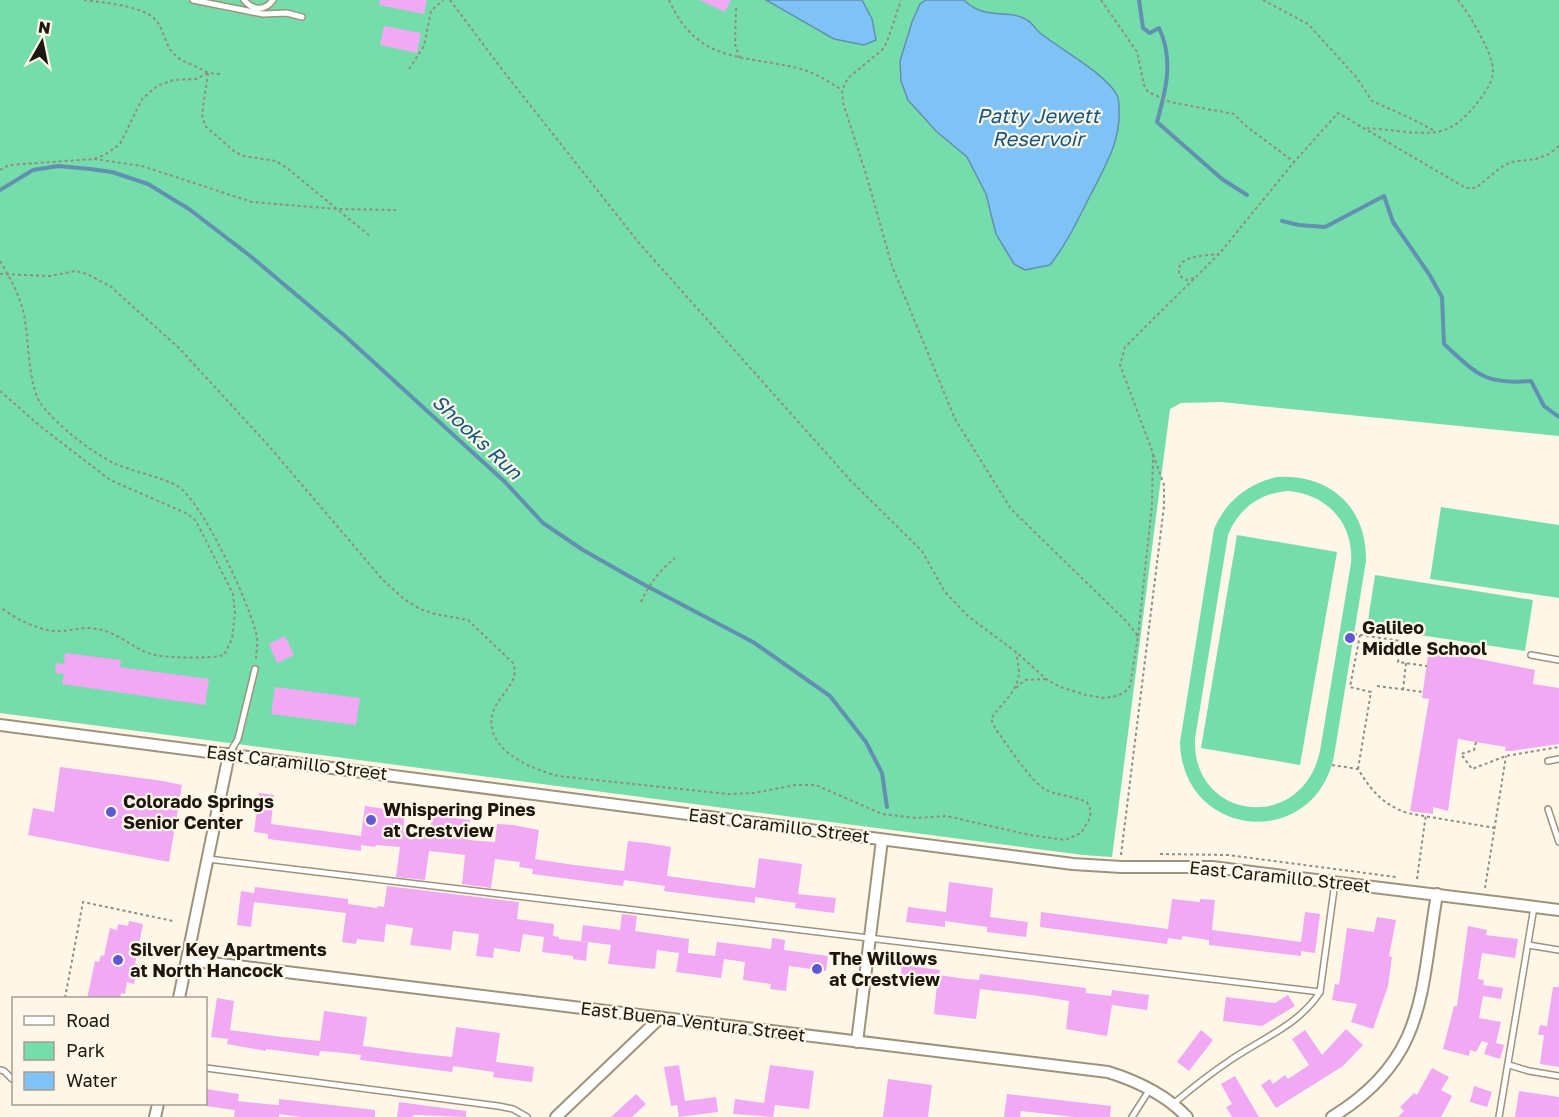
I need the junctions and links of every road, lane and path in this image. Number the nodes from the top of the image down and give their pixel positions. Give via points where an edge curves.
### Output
1 (84, 0) edge
2 (193, 0) edge
3 (244, 0) edge
4 (273, 0) edge
5 (443, 0) edge
6 (450, 0) edge
7 (669, 0) edge
8 (901, 0) edge
9 (1101, 0) edge
10 (1263, 0) edge
11 (1458, 0) edge
12 (736, 8) dead end
13 (255, 10) junction
14 (302, 17) dead end
15 (740, 59) junction
16 (409, 69) dead end
17 (208, 73) junction
18 (221, 74) dead end
19 (842, 90) junction
20 (1364, 128) junction
21 (1436, 132) junction
22 (1559, 146) edge
23 (94, 159) junction
24 (1294, 162) junction
25 (0, 170) edge
26 (335, 209) junction
27 (396, 210) dead end
28 (370, 237) dead end
29 (1218, 254) junction
30 (0, 261) edge
31 (0, 274) edge
32 (9, 276) junction
33 (1194, 278) junction
34 (0, 391) edge
35 (1153, 453) junction
36 (675, 558) dead end
37 (641, 602) dead end
38 (0, 607) edge
39 (1354, 634) dead end
40 (1360, 635) junction
41 (1138, 636) junction
42 (1016, 652) junction
43 (1531, 655) dead end
44 (1559, 660) edge
45 (1406, 663) junction
46 (1427, 666) dead end
47 (255, 669) joint
48 (1046, 679) junction
49 (1377, 686) dead end
50 (1014, 690) junction
51 (1403, 690) junction
52 (1423, 692) dead end
53 (0, 725) edge
54 (1476, 742) dead end
55 (1559, 747) edge
56 (229, 754) junction
57 (1506, 756) junction
58 (1559, 759) edge
59 (1548, 761) dead end
60 (1332, 765) dead end
61 (1358, 770) junction
62 (1548, 809) dead end
63 (1426, 815) junction
64 (1495, 828) junction
65 (882, 840) junction
66 (1559, 842) edge
67 (208, 859) junction
68 (1121, 867) junction
69 (1417, 879) dead end
70 (1335, 882) junction
71 (1485, 888) dead end
72 (1437, 894) junction
73 (1534, 907) junction
74 (1559, 910) edge
75 (173, 921) dead end
76 (870, 939) junction
77 (1528, 945) junction
78 (1559, 950) edge
79 (187, 960) junction
80 (1320, 992) junction
81 (65, 997) edge
82 (179, 997) edge
83 (660, 1018) junction
84 (857, 1042) junction
85 (1509, 1065) junction
86 (207, 1068) edge
87 (0, 1070) edge
88 (1559, 1076) edge
89 (12, 1079) dead end
90 (1150, 1089) junction
91 (1173, 1104) junction
92 (1501, 1116) edge
93 (527, 1117) edge
94 (556, 1117) edge
95 (1132, 1117) edge
96 (1187, 1117) edge
97 (1332, 1117) edge

1 - 17 path via 151,15 159,23 169,49
2 - 13 lane
3 - 13 lane
4 - 13 lane
5 - 16 path via 431,11 424,45
6 - 42 path via 639,243 851,481 922,551 945,592 969,617
7 - 15 path via 690,33 713,51
8 - 19 path via 882,51 848,78
9 - 24 path via 1137,52 1148,92 1170,102 1234,114
10 - 21 path via 1308,24 1357,78 1372,101
11 - 21 path via 1481,36 1493,69 1491,81 1463,119
12 - 15 path via 735,44
13 - 14 lane
15 - 19 path via 802,69
17 - 18 path
17 - 23 path via 196,79 173,80 150,91 142,99 120,144
17 - 26 path via 202,115 205,126 235,152 276,161
19 - 41 path via 892,266 955,419 1011,509
20 - 21 path
20 - 22 path via 1466,188 1476,188 1511,162 1536,159
20 - 24 path via 1338,113
23 - 25 path via 9,165
23 - 26 path via 142,166 252,202
24 - 29 path
26 - 27 path
26 - 28 path
29 - 33 path
29 - 33 path via 1186,259 1180,264 1180,276 1186,280
30 - 32 path
31 - 32 path
32 - 47 path via 24,314 35,392 41,405 103,458 175,485 199,508 252,621 257,639
32 - 50 path via 50,276 76,271 87,274 110,286 179,348 383,580 420,609 468,620 513,663 514,678 493,712 494,734 510,755 532,767 558,776 728,794 804,784 882,814 946,816 1030,835 1065,840 1074,837 1089,820 1087,802 1042,786 991,719
33 - 35 path via 1125,347 1120,364
34 - 38 path via 110,480 196,520 233,594 235,613 232,639 224,655 213,659 151,655 122,637 96,628 48,630 13,617
35 - 41 path via 1152,505
35 - 68 path via 1164,485 1164,506
36 - 37 path via 648,586
39 - 40 path
40 - 45 path via 1401,641 1398,662
40 - 61 path via 1350,687 1371,692
41 - 48 path via 1133,676 1125,692 1104,698 1060,687
42 - 48 path
42 - 50 path via 1019,673
43 - 44 lane
45 - 46 path
45 - 51 path
47 - 56 lane via 238,739
48 - 50 path via 1024,680
49 - 51 path
51 - 52 path
53 - 56 street, East Caramillo Street
54 - 57 path via 1474,750 1461,754 1472,769
55 - 57 path
56 - 65 street, East Caramillo Street
56 - 67 street
57 - 64 path
58 - 59 lane
60 - 61 path
61 - 63 path via 1381,800 1407,813
62 - 66 lane
63 - 64 path
63 - 69 path
64 - 71 path
65 - 68 street, East Caramillo Street
65 - 76 street
67 - 76 lane
67 - 79 street
68 - 70 street, East Caramillo Street via 1212,867
70 - 72 street, East Caramillo Street
70 - 80 lane
72 - 73 street, East Caramillo Street
72 - 97 street via 1420,998 1409,1037 1375,1084
73 - 74 street, East Caramillo Street
73 - 77 lane
75 - 81 path via 83,902
76 - 80 lane
76 - 84 street
77 - 78 lane
77 - 85 lane
79 - 82 street
79 - 83 street, East Buena Ventura Street
80 - 91 lane via 1298,1018 1208,1076
83 - 84 street, East Buena Ventura Street
83 - 94 street
84 - 90 street, East Buena Ventura Street via 1108,1072
85 - 88 lane
85 - 92 lane
86 - 93 lane via 498,1106
87 - 89 lane
90 - 91 street, East Buena Ventura Street
90 - 95 lane
91 - 96 street, East Buena Ventura Street

